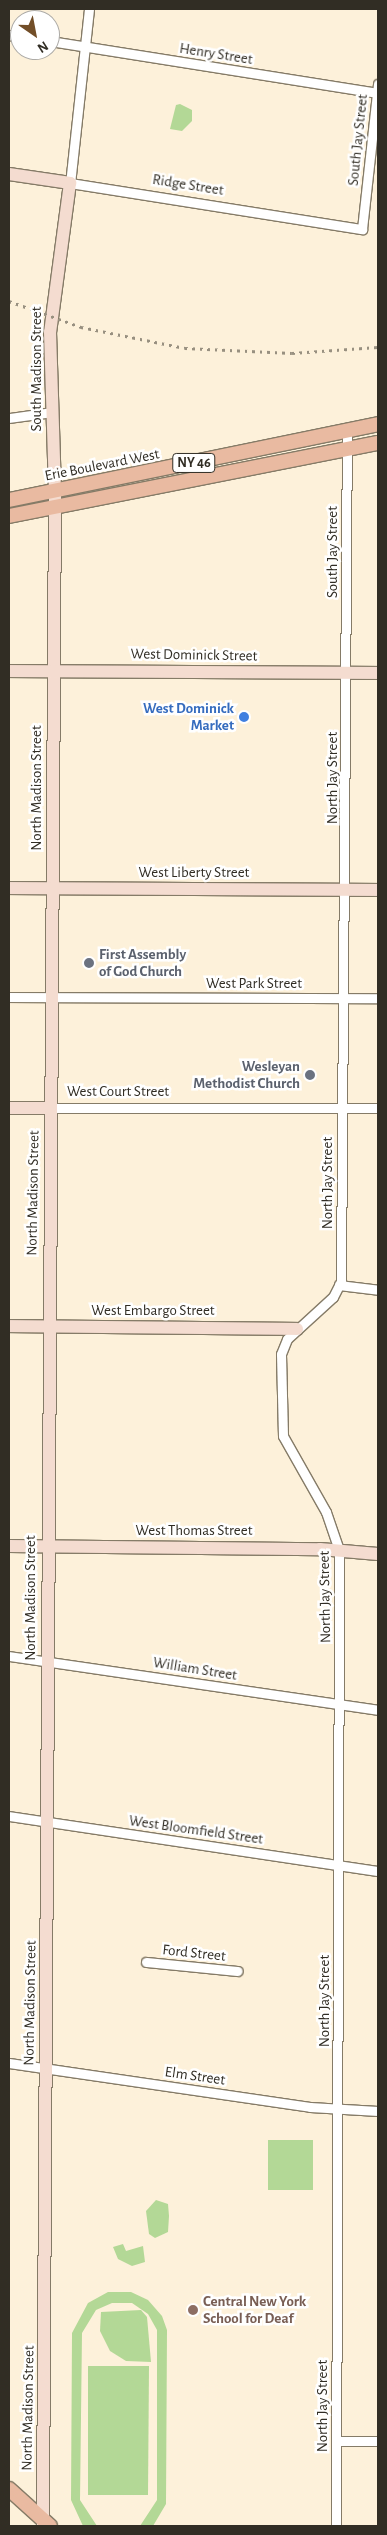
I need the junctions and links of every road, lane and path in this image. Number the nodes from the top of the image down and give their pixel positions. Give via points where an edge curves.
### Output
1 (89, 9) edge
2 (60, 43) edge
3 (86, 47) junction
4 (378, 90) edge
5 (9, 174) edge
6 (70, 183) junction
7 (362, 229) joint
8 (52, 412) junction
9 (9, 418) edge
10 (378, 424) edge
11 (346, 431) junction
12 (378, 443) edge
13 (347, 449) junction
14 (55, 490) junction
15 (9, 500) edge
16 (54, 509) junction
17 (9, 516) edge
18 (9, 671) edge
19 (54, 671) junction
20 (347, 673) junction
21 (378, 673) edge
22 (9, 888) edge
23 (52, 889) junction
24 (378, 890) edge
25 (346, 891) junction
26 (9, 997) edge
27 (50, 997) junction
28 (378, 998) edge
29 (343, 999) junction
30 (9, 1108) edge
31 (50, 1108) junction
32 (341, 1108) junction
33 (378, 1108) edge
34 (339, 1286) junction
35 (378, 1290) edge
36 (9, 1326) edge
37 (48, 1326) junction
38 (297, 1329) junction
39 (9, 1546) edge
40 (47, 1546) junction
41 (339, 1550) junction
42 (378, 1554) edge
43 (9, 1656) edge
44 (47, 1660) junction
45 (340, 1704) junction
46 (378, 1710) edge
47 (9, 1816) edge
48 (48, 1822) junction
49 (339, 1866) junction
50 (378, 1871) edge
51 (146, 1962) dead end
52 (238, 1971) dead end
53 (9, 2063) edge
54 (45, 2068) junction
55 (338, 2110) junction
56 (378, 2111) edge
57 (337, 2441) junction
58 (378, 2441) edge
59 (9, 2489) edge
60 (14, 2500) edge
61 (46, 2524) edge
62 (336, 2526) edge

1 - 3 street, South Madison Street
2 - 3 street, Henry Street
3 - 4 street, Henry Street
3 - 6 street, South Madison Street
4 - 7 street, South Jay Street
5 - 6 street, Ridge Street
6 - 7 street, Ridge Street
6 - 8 street, South Madison Street via 50,332
8 - 9 street
8 - 14 street, South Madison Street
10 - 11 main road, Erie Boulevard West / NY 46
11 - 13 street, South Jay Street
11 - 14 main road, Erie Boulevard West / NY 46
12 - 13 main road, NY 46
13 - 16 main road, NY 46
13 - 20 street, South Jay Street
14 - 15 main road, Erie Boulevard West / NY 46
14 - 16 street, South Madison Street
16 - 17 main road, NY 46
16 - 19 street, South Madison Street
18 - 19 street, West Dominick Street
19 - 20 street, West Dominick Street
19 - 23 street, North Madison Street
20 - 21 street, West Dominick Street
20 - 25 street, North Jay Street
22 - 23 street, West Liberty Street
23 - 25 street, West Liberty Street
23 - 27 street, North Madison Street
24 - 25 street, West Liberty Street
25 - 29 street, North Jay Street
26 - 27 street, West Park Street
27 - 29 street, West Park Street
27 - 31 street, North Madison Street
28 - 29 street, West Park Street
29 - 32 street, North Jay Street
30 - 31 street, West Court Street
31 - 32 street, West Court Street
31 - 37 street, North Madison Street
32 - 33 street, West Court Street
32 - 34 street, North Jay Street
34 - 35 street
34 - 38 street, North Jay Street via 333,1298
36 - 37 street, West Embargo Street
37 - 38 street, West Embargo Street
37 - 40 street, North Madison Street
38 - 41 street, North Jay Street via 281,1354 283,1436 326,1512
39 - 40 street, West Thomas Street
40 - 41 street, West Thomas Street
40 - 44 street, North Madison Street
41 - 42 street, West Thomas Street
41 - 45 street, North Jay Street
43 - 44 street, William Street
44 - 45 street, William Street
44 - 48 street, North Madison Street
45 - 46 street, William Street
45 - 49 street, North Jay Street
47 - 48 street, West Bloomfield Street
48 - 49 street, West Bloomfield Street
48 - 54 street, North Madison Street
49 - 50 street, West Bloomfield Street
49 - 55 street, North Jay Street
51 - 52 street, Ford Street
53 - 54 street, Elm Street
54 - 55 street, Elm Street
54 - 61 street, North Madison Street
55 - 56 street, Elm Street
55 - 57 street, North Jay Street
57 - 58 street
57 - 62 street, North Jay Street
59 - 60 main road
60 - 61 main road

